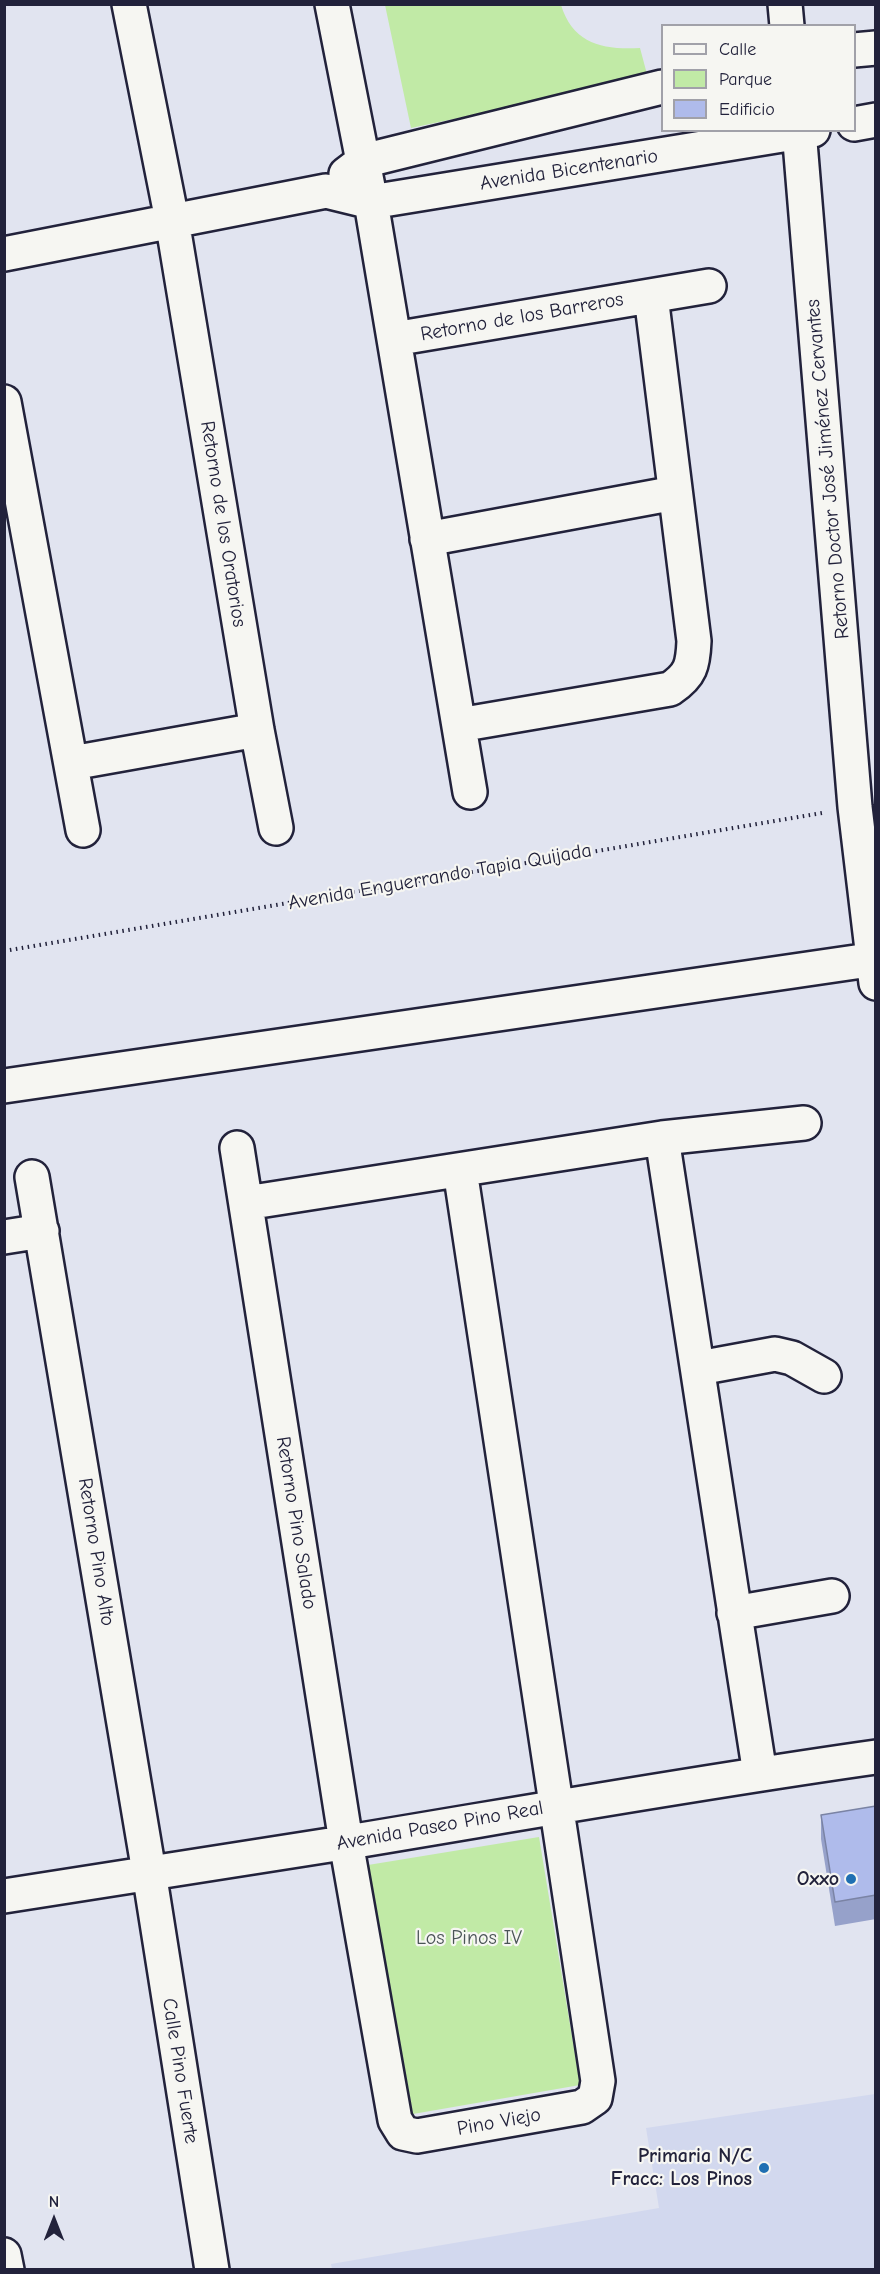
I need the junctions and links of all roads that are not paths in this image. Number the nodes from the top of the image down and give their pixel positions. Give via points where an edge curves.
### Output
1 (129, 4) edge
2 (332, 4) edge
3 (785, 4) edge
4 (788, 24) edge
5 (876, 48) edge
6 (856, 50) edge
7 (661, 87) edge
8 (876, 120) edge
9 (856, 124) edge
10 (798, 132) edge
11 (804, 132) edge
12 (363, 161) junction
13 (326, 190) junction
14 (371, 202) junction
15 (172, 220) junction
16 (4, 254) edge
17 (709, 286) dead end
18 (651, 296) junction
19 (394, 339) junction
20 (4, 402) edge
21 (675, 493) junction
22 (427, 539) junction
23 (459, 725) junction
24 (257, 730) junction
25 (72, 763) junction
26 (470, 792) dead end
27 (865, 805) edge
28 (276, 828) dead end
29 (83, 830) dead end
30 (875, 967) edge
31 (4, 1086) edge
32 (804, 1123) dead end
33 (662, 1138) junction
34 (237, 1148) dead end
35 (460, 1170) junction
36 (32, 1177) dead end
37 (246, 1203) junction
38 (42, 1231) junction
39 (4, 1237) edge
40 (699, 1368) junction
41 (824, 1376) dead end
42 (832, 1596) dead end
43 (734, 1613) junction
44 (876, 1757) edge
45 (760, 1774) junction
46 (556, 1807) junction
47 (346, 1842) junction
48 (149, 1872) junction
49 (4, 1896) edge
50 (4, 2255) edge
51 (7, 2270) edge
52 (212, 2270) edge

1 - 15 street, Retorno de los Oratorios
2 - 12 street, Retorno de los Barreros
3 - 4 street
5 - 6 street
7 - 12 street, Avenida Bicentenario
8 - 9 street
10 - 14 street, Avenida Bicentenario
11 - 27 street, Retorno Doctor José Jiménez Cervantes
12 - 13 street, Avenida Bicentenario
12 - 14 street, Retorno de los Barreros
13 - 14 street, Avenida Bicentenario
13 - 15 street, Avenida Bicentenario
14 - 19 street, Retorno de los Barreros
15 - 16 street, Avenida Bicentenario
15 - 24 street, Retorno de los Oratorios
17 - 18 street, Retorno de los Barreros
18 - 19 street, Retorno de los Barreros
18 - 21 street, Retorno de los Barreros
19 - 22 street, Retorno de los Barreros
20 - 25 street
21 - 22 street
21 - 23 street, Retorno de los Barreros via 694,641 693,665 681,681 670,689
22 - 23 street, Retorno de los Barreros
23 - 26 street, Retorno de los Barreros
24 - 25 street
24 - 28 street, Retorno de los Oratorios
25 - 29 street
27 - 30 street, Retorno Doctor José Jiménez Cervantes
30 - 31 street
32 - 33 street
33 - 35 street
33 - 40 street
34 - 37 street, Retorno Pino Salado
35 - 37 street
35 - 46 street
36 - 38 street, Retorno Pino Alto
37 - 47 street, Retorno Pino Salado
38 - 39 street
38 - 48 street, Retorno Pino Alto
40 - 41 street via 774,1354 792,1358
40 - 43 street
42 - 43 street
43 - 45 street
44 - 45 street, Avenida Paseo Pino Real
45 - 46 street, Avenida Paseo Pino Real
46 - 47 street, Avenida Paseo Pino Real
46 - 47 street, Pino Viejo via 598,2081 595,2098 582,2107 417,2136 403,2133 395,2120
47 - 48 street, Avenida Paseo Pino Real
48 - 49 street, Avenida Paseo Pino Real
48 - 52 street, Calle Pino Fuerte
50 - 51 street

